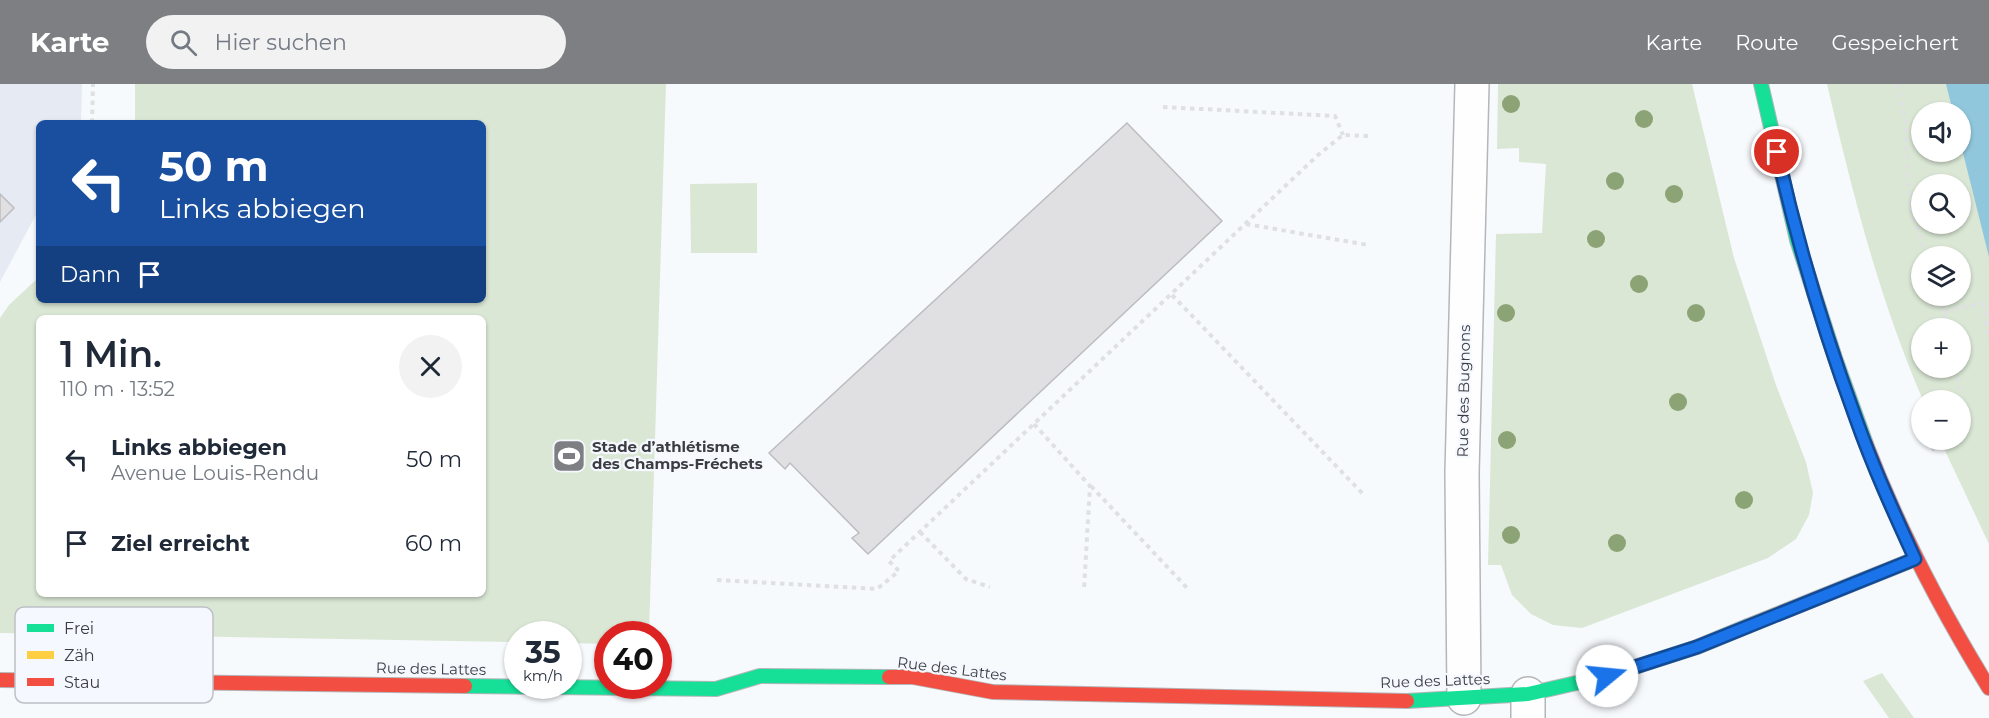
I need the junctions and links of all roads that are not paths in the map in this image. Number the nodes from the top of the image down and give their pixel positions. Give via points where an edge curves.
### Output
1 (1472, 84) edge
2 (1761, 84) edge
3 (1915, 559) junction
4 (0, 680) edge
5 (15, 680) edge
6 (213, 683) edge
7 (1989, 688) edge
8 (1464, 698) junction
9 (1528, 706) edge

1 - 8 street, Rue des Bugnons via 1462,473
2 - 3 street via 1792,219 1832,352 1877,474
3 - 7 street
3 - 9 street, Rue des Lattes via 1692,650
4 - 5 street, Rue des Lattes
6 - 8 street, Rue des Lattes via 716,689 760,676 913,677 993,692 1400,701
8 - 9 street, Rue des Lattes

